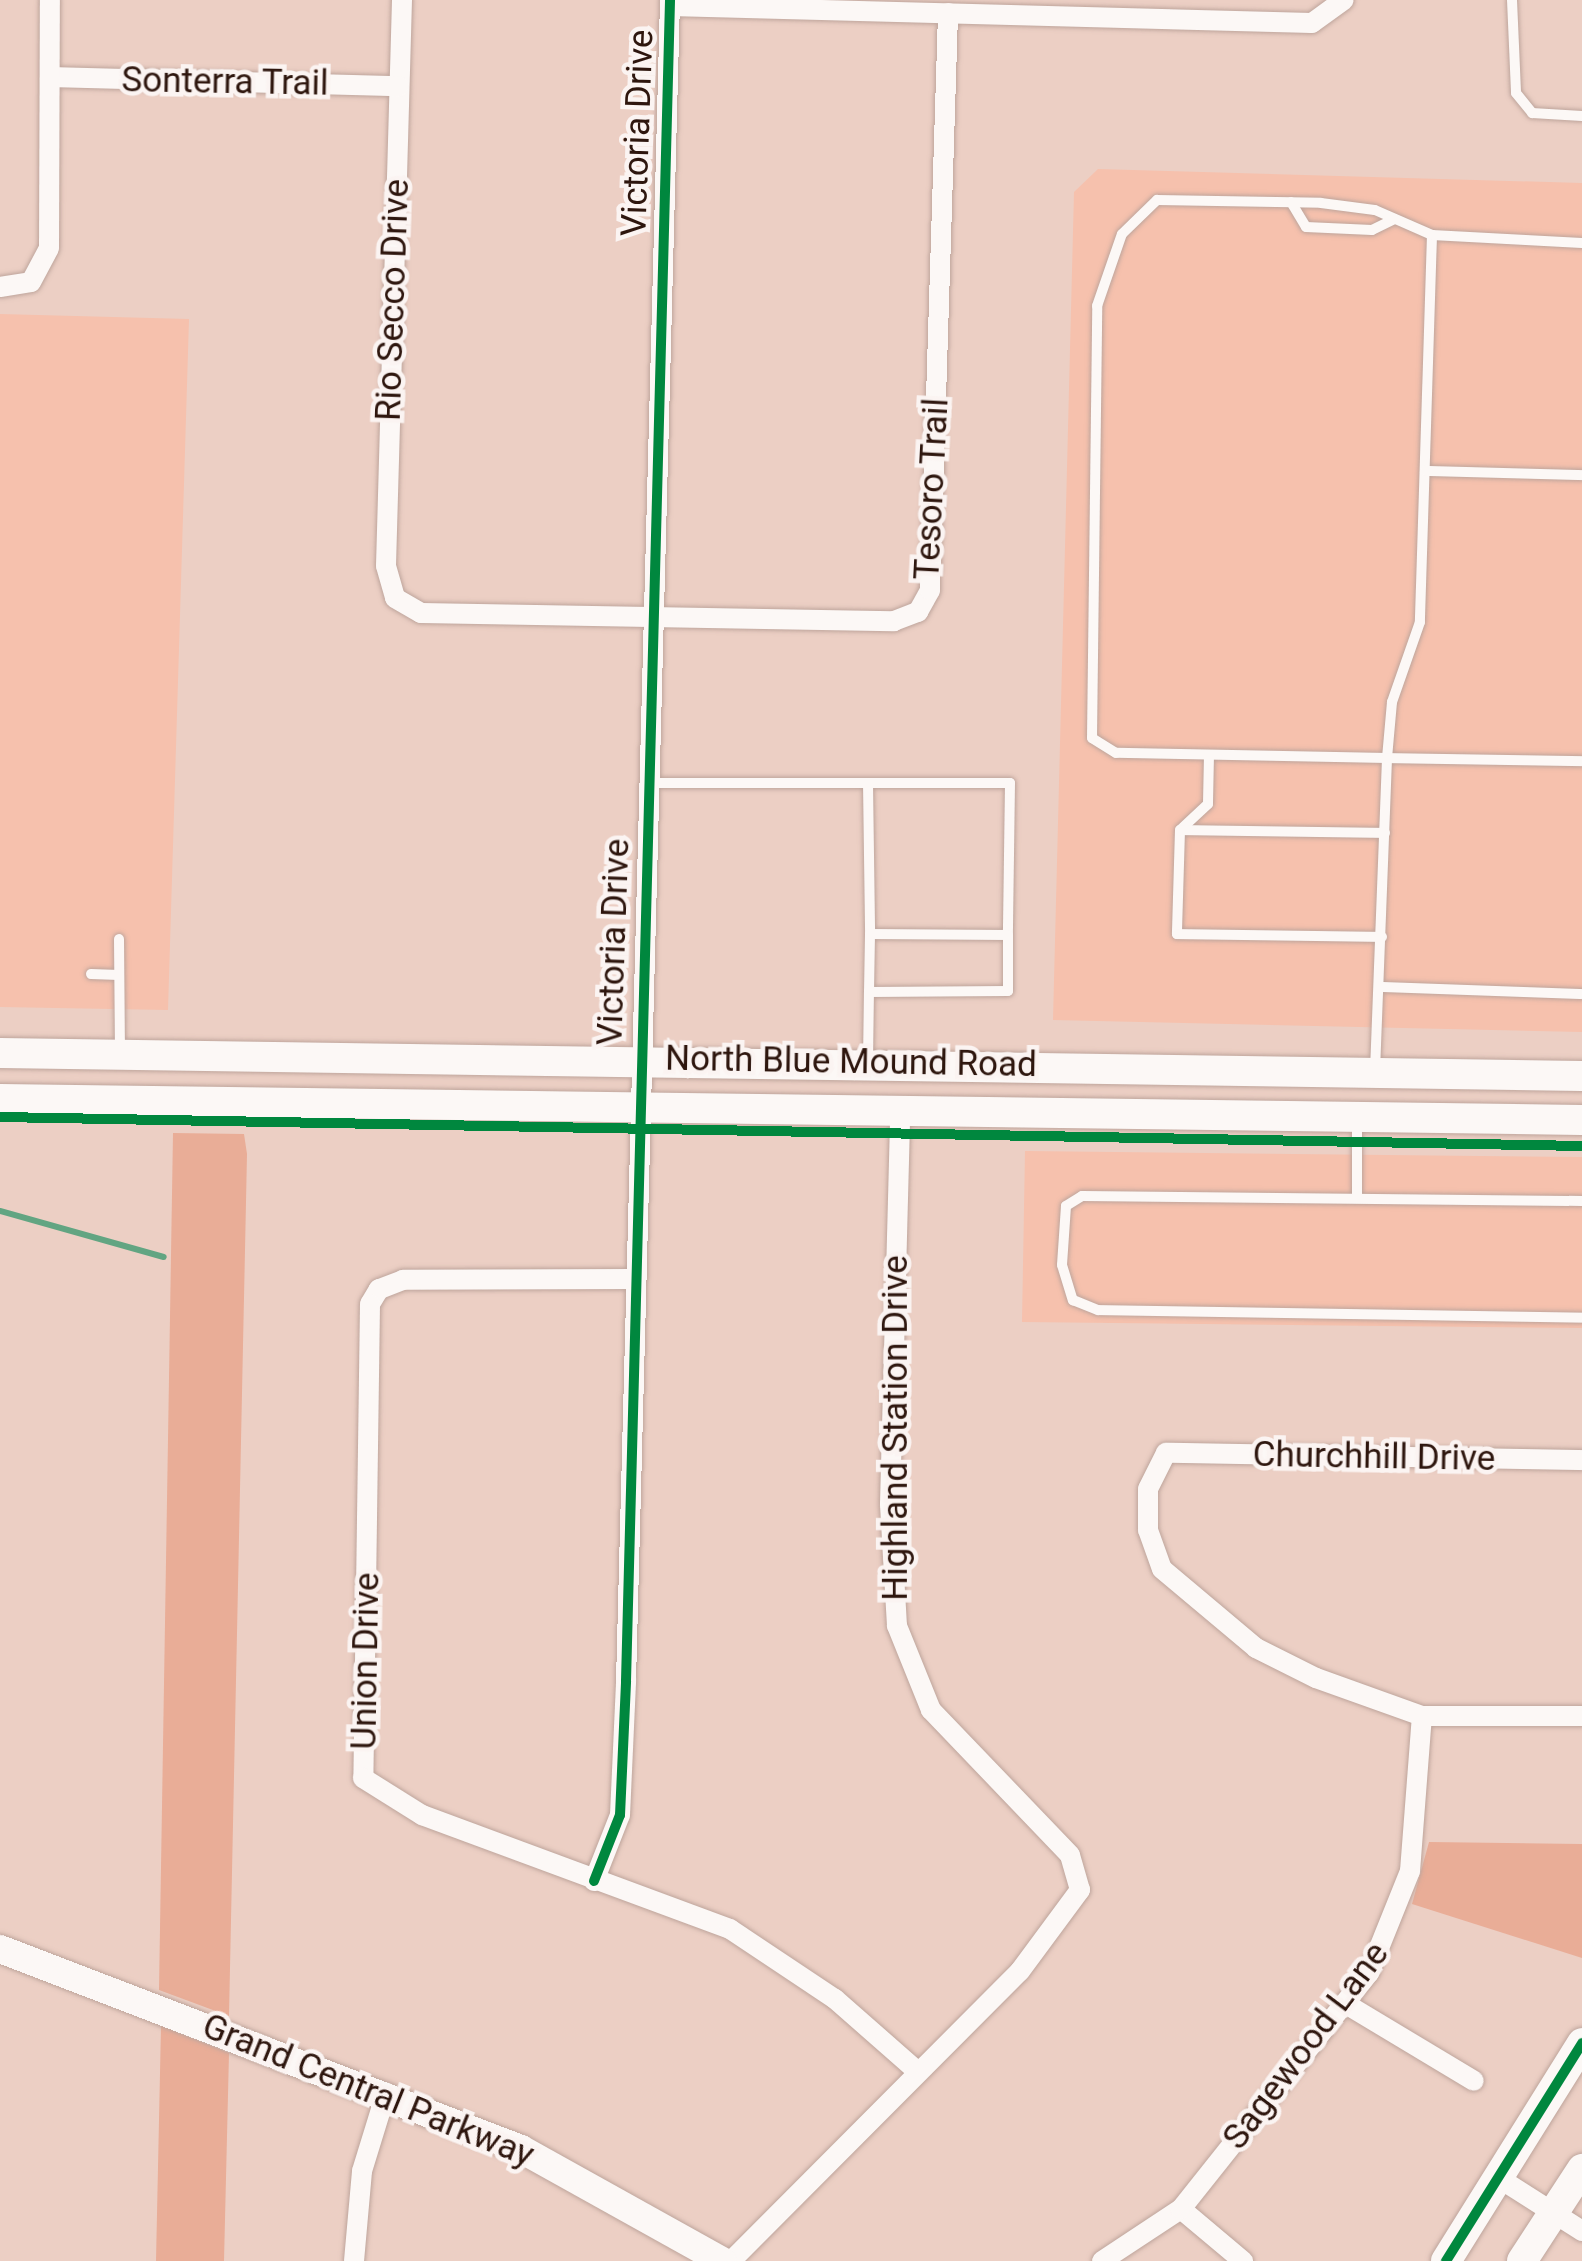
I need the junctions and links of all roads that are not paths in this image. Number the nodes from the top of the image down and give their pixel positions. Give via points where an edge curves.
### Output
1 (50, 0) edge
2 (402, 0) edge
3 (1512, 0) edge
4 (670, 3) edge
5 (1342, 5) edge
6 (948, 13) junction
7 (50, 77) junction
8 (399, 86) junction
9 (1582, 116) edge
10 (1291, 202) junction
11 (1394, 218) junction
12 (1432, 236) junction
13 (1582, 243) edge
14 (0, 287) edge
15 (1425, 471) junction
16 (1582, 475) edge
17 (395, 598) joint
18 (651, 617) junction
19 (1209, 755) junction
20 (1386, 758) junction
21 (1582, 760) edge
22 (646, 783) junction
23 (868, 783) junction
24 (1180, 830) junction
25 (1384, 833) junction
26 (870, 934) junction
27 (1008, 935) junction
28 (1382, 936) junction
29 (119, 940) dead end
30 (92, 974) dead end
31 (119, 975) junction
32 (1381, 987) junction
33 (869, 992) junction
34 (1582, 994) edge
35 (0, 1053) edge
36 (120, 1055) junction
37 (638, 1058) junction
38 (868, 1062) junction
39 (1374, 1072) junction
40 (1582, 1076) edge
41 (0, 1099) edge
42 (637, 1108) junction
43 (900, 1110) junction
44 (1357, 1116) junction
45 (1582, 1120) edge
46 (1356, 1197) junction
47 (1582, 1201) edge
48 (636, 1278) junction
49 (1582, 1318) edge
50 (1582, 1460) edge
51 (1422, 1716) junction
52 (1582, 1716) edge
53 (594, 1880) junction
54 (0, 1948) edge
55 (1346, 2004) junction
56 (1582, 2043) edge
57 (918, 2072) junction
58 (1474, 2081) dead end
59 (386, 2093) junction
60 (1582, 2169) edge
61 (1502, 2180) junction
62 (1182, 2209) junction
63 (1554, 2213) junction
64 (1582, 2231) edge
65 (354, 2261) edge
66 (722, 2261) edge
67 (731, 2261) edge
68 (1102, 2261) edge
69 (1243, 2261) edge
70 (1446, 2261) edge
71 (1522, 2261) edge

1 - 7 street
2 - 8 street, Rio Secco Drive
3 - 9 lane via 1516,93 1532,113
4 - 6 street
4 - 18 street, Victoria Drive
5 - 6 street via 1312,23
6 - 18 street, Tesoro Trail via 924,604 894,622
7 - 8 street, Sonterra Trail
7 - 14 street via 46,264 32,282
8 - 17 street, Rio Secco Drive via 386,566
10 - 11 lane
10 - 11 lane via 1306,227 1372,230
10 - 19 lane via 1156,200 1122,234 1096,306 1092,738 1116,753
11 - 12 lane
12 - 13 lane
12 - 15 lane
15 - 16 lane
15 - 20 lane via 1420,622 1392,702
17 - 18 street, Tesoro Trail via 421,614
18 - 22 street, Victoria Drive
19 - 20 lane
19 - 24 lane via 1208,804
20 - 21 lane
20 - 25 lane
22 - 23 lane
22 - 37 street, Victoria Drive
23 - 26 lane
23 - 27 lane via 1010,783
24 - 25 lane
24 - 28 lane via 1177,934
25 - 28 lane
26 - 27 lane
26 - 33 lane
27 - 33 lane via 1008,991
28 - 32 lane
29 - 31 lane
30 - 31 lane
31 - 36 lane
32 - 34 lane
32 - 39 lane
33 - 38 lane
35 - 36 main road, North Blue Mound Road
36 - 37 main road, North Blue Mound Road
37 - 38 main road, North Blue Mound Road
37 - 42 street, Victoria Drive
38 - 39 main road, North Blue Mound Road
39 - 40 main road, North Blue Mound Road
41 - 42 main road, North Blue Mound Road
42 - 43 main road, North Blue Mound Road
42 - 48 street, Victoria Drive
43 - 44 main road, North Blue Mound Road
43 - 57 street, Highland Station Drive via 890,1504 897,1626 931,1710 1070,1855 1081,1878 1059,1928
44 - 45 main road, North Blue Mound Road
44 - 46 lane
46 - 47 lane
46 - 49 lane via 1082,1196 1066,1206 1062,1265 1072,1300 1098,1310
48 - 53 street, Victoria Drive via 620,1815
48 - 53 street, Union Drive via 389,1282 370,1304 364,1382 363,1778 387,1800
50 - 51 street, Churchhill Drive via 1166,1453 1148,1489 1148,1530 1162,1569 1256,1648
51 - 52 street
51 - 55 street, Sagewood Lane via 1401,1908
53 - 57 street, Union Drive via 730,1929 836,1999
54 - 59 street, Grand Central Parkway
55 - 58 street
55 - 62 street, Sagewood Lane
56 - 61 main road
57 - 67 street, Highland Station Drive
59 - 65 street via 362,2171
59 - 66 street, Grand Central Parkway via 613,2193
60 - 63 main road
61 - 63 street
61 - 70 main road
62 - 68 street, Sagewood Lane
62 - 69 street
63 - 64 street
63 - 71 main road

